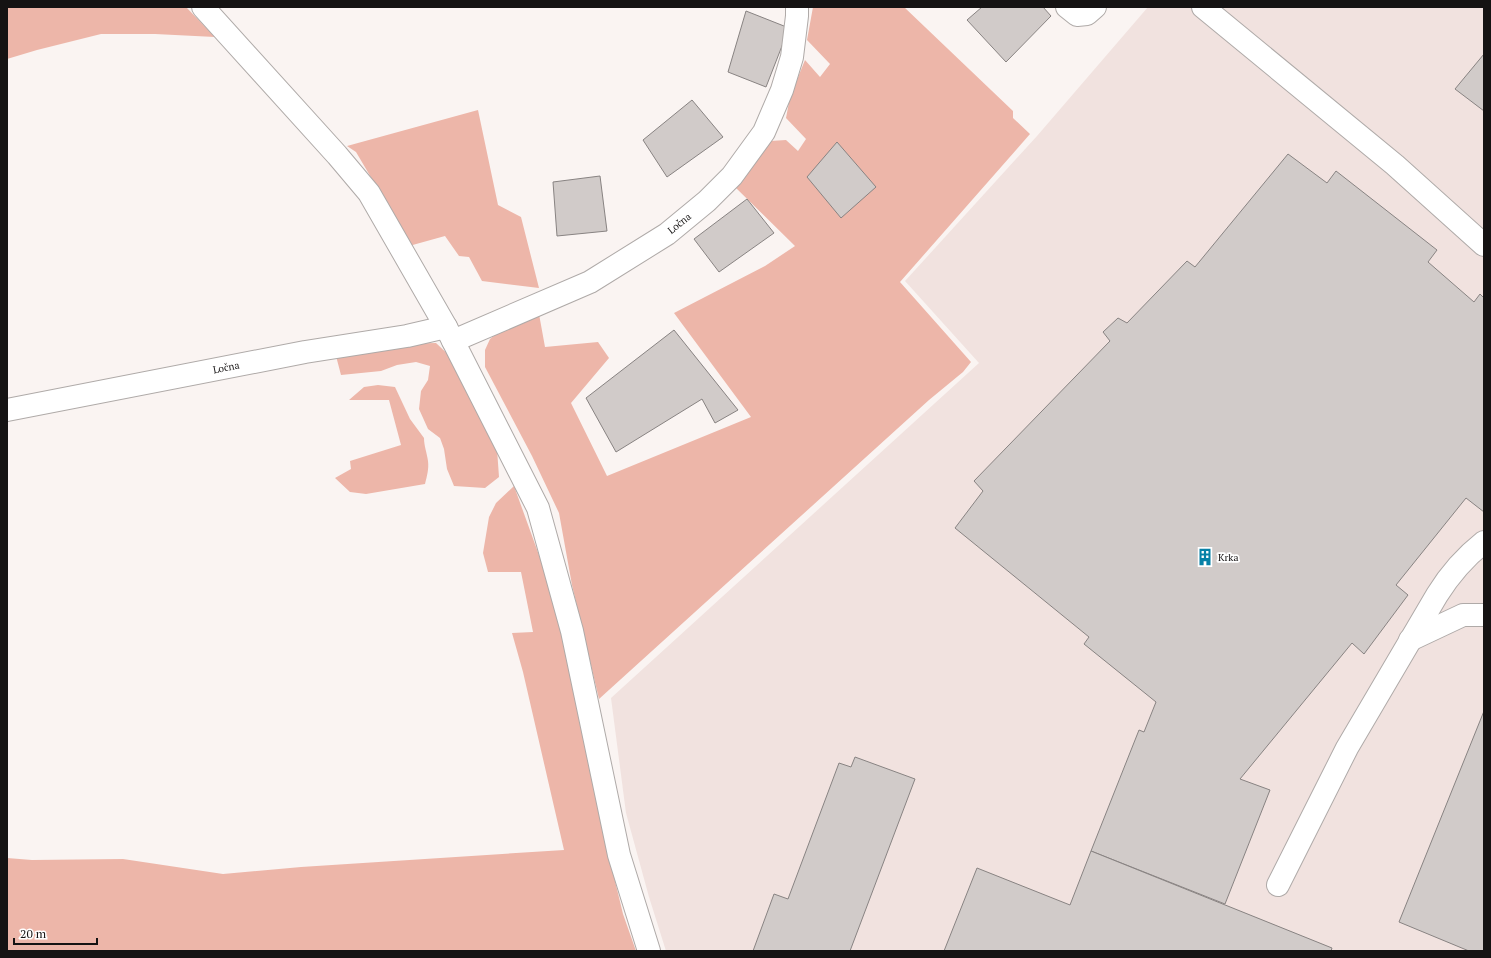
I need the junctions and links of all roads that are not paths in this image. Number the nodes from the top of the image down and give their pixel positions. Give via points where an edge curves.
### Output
1 (203, 7) edge
2 (797, 7) edge
3 (1067, 7) edge
4 (1095, 7) edge
5 (1203, 7) edge
6 (1484, 245) edge
7 (450, 334) junction
8 (7, 410) edge
9 (1484, 542) edge
10 (1484, 615) edge
11 (1410, 640) junction
12 (1278, 885) dead end
13 (649, 951) edge

1 - 7 street via 369,193
2 - 7 street, Ločna via 792,57 782,90 764,132 732,176 707,201 667,234 590,282
3 - 4 street via 1077,15 1087,14
5 - 6 street via 1395,165
7 - 8 street, Ločna via 407,336 305,352
7 - 13 street via 538,508 572,631 619,855
9 - 11 street via 1450,575
10 - 11 street via 1463,615
11 - 12 street via 1347,748

